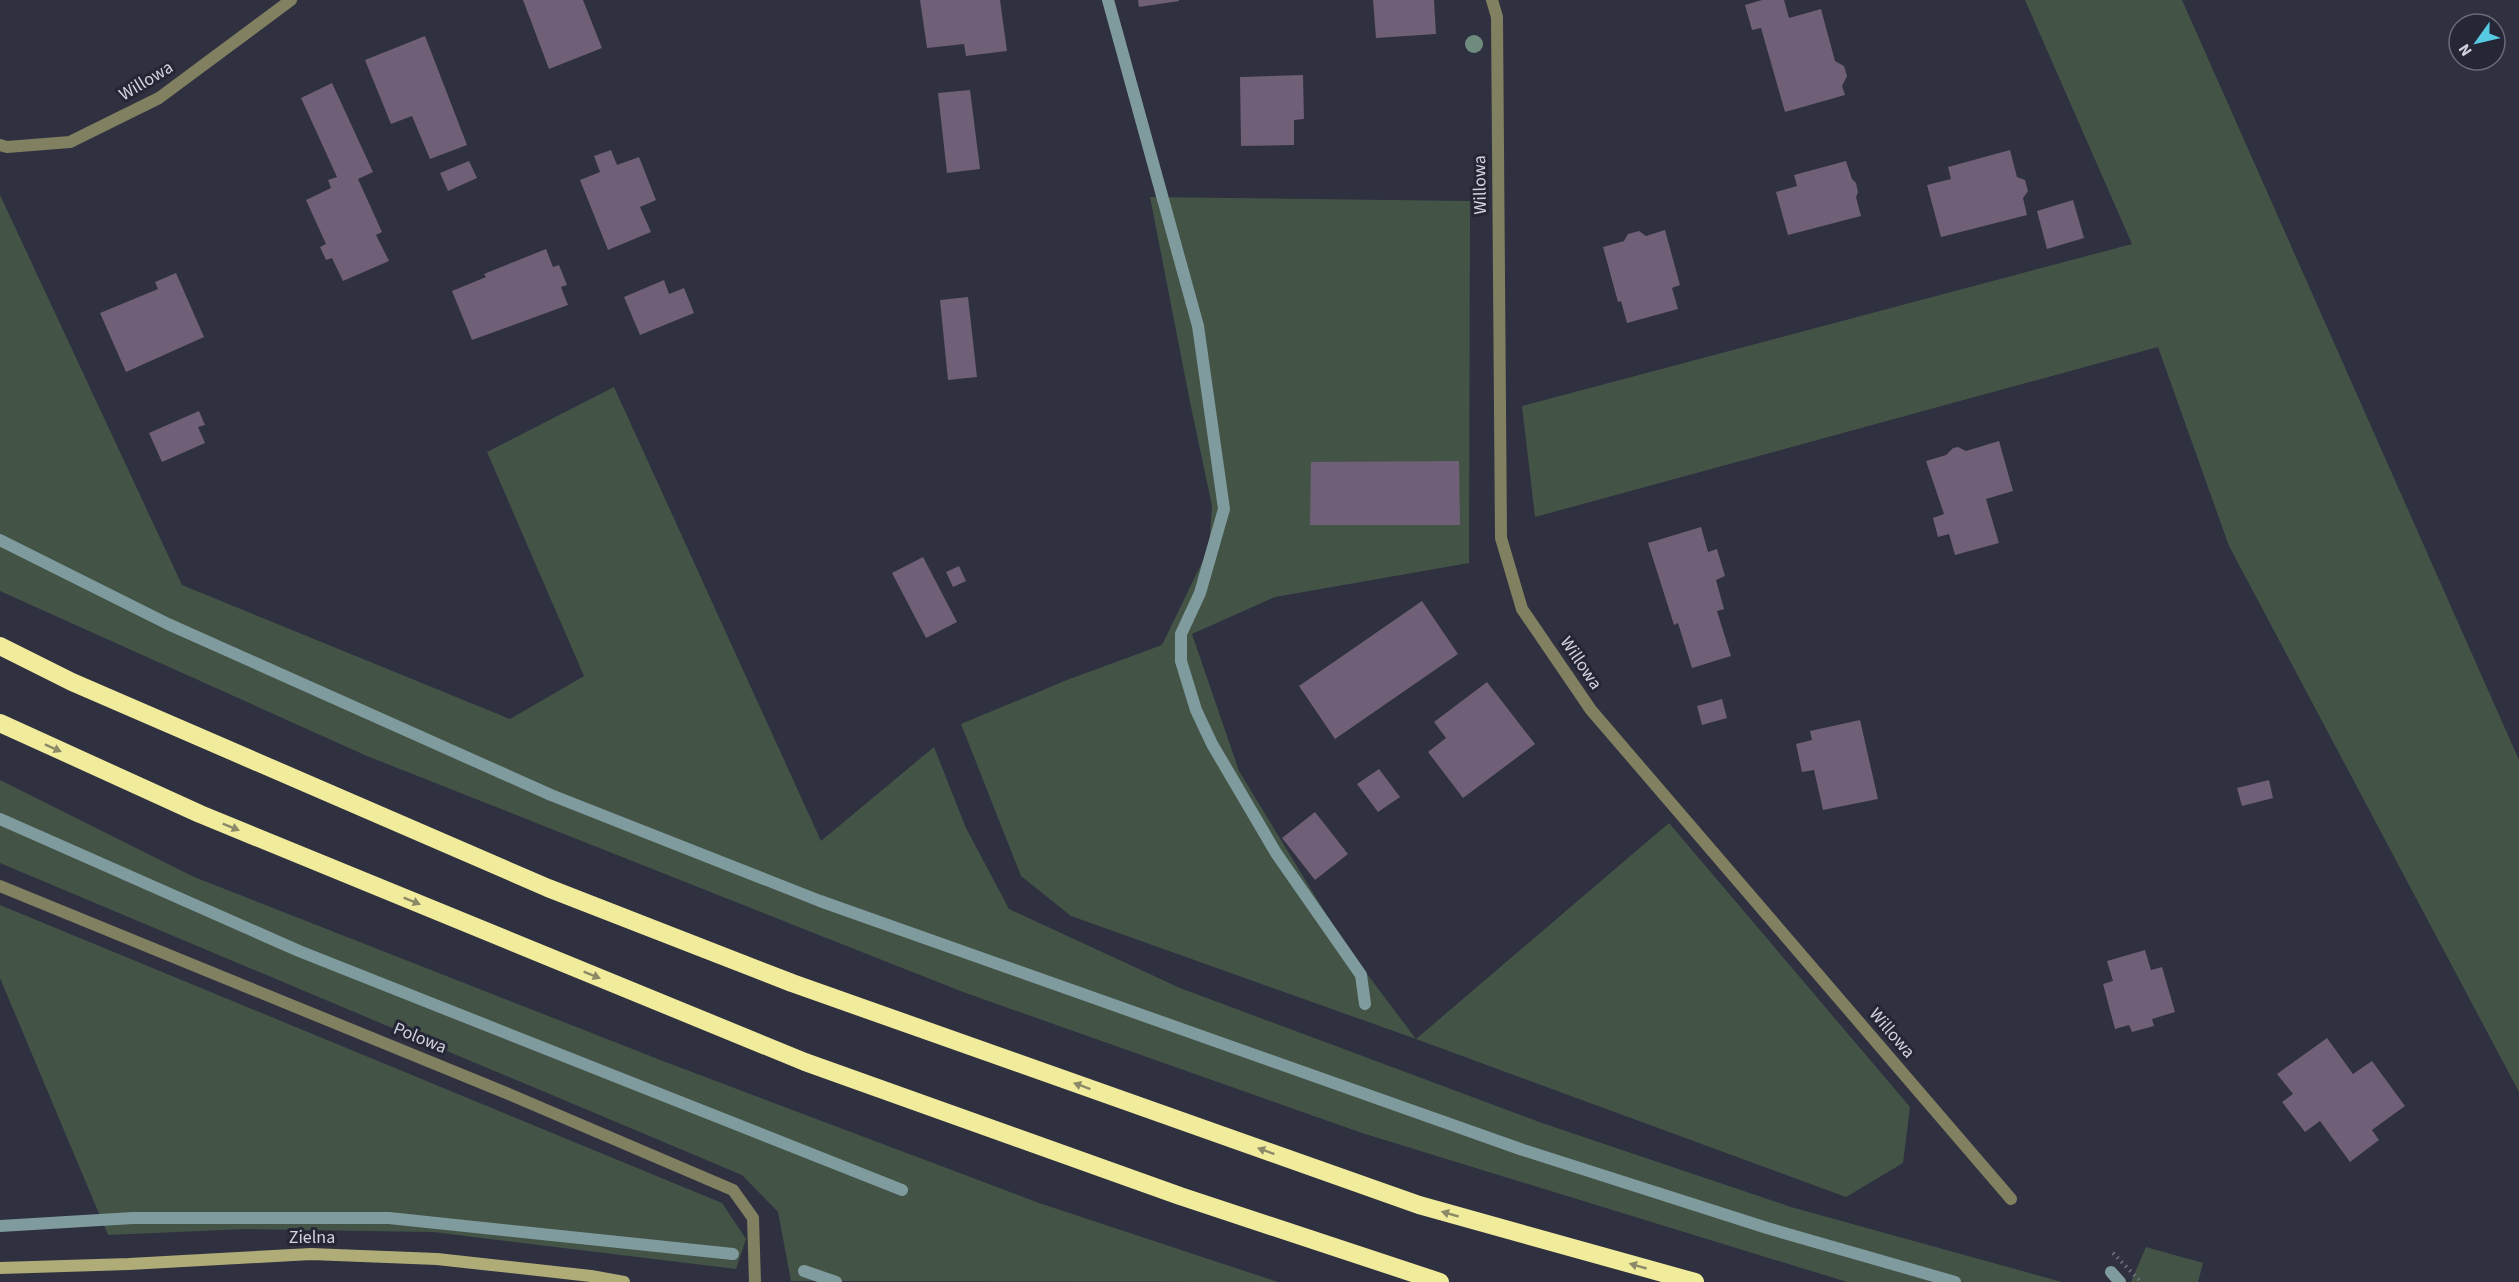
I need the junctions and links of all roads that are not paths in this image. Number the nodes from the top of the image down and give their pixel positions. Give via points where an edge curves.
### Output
1 (291, 0) edge
2 (1492, 0) edge
3 (0, 146) edge
4 (0, 646) edge
5 (0, 723) edge
6 (0, 886) edge
7 (2011, 1199) dead end
8 (0, 1268) edge
9 (624, 1282) edge
10 (755, 1282) edge
11 (1440, 1282) edge
12 (1695, 1282) edge

1 - 3 street, Willowa via 150,103 70,142
2 - 7 street, Willowa via 1497,17 1501,538 1522,609 1591,710
12 -> 4 highway via 1419,1205 792,983 548,888 83,687
5 -> 11 highway via 200,814 805,1062 1180,1196
6 - 10 street, Polowa via 732,1190 753,1218
8 - 9 street, Zielna via 311,1254 437,1259

